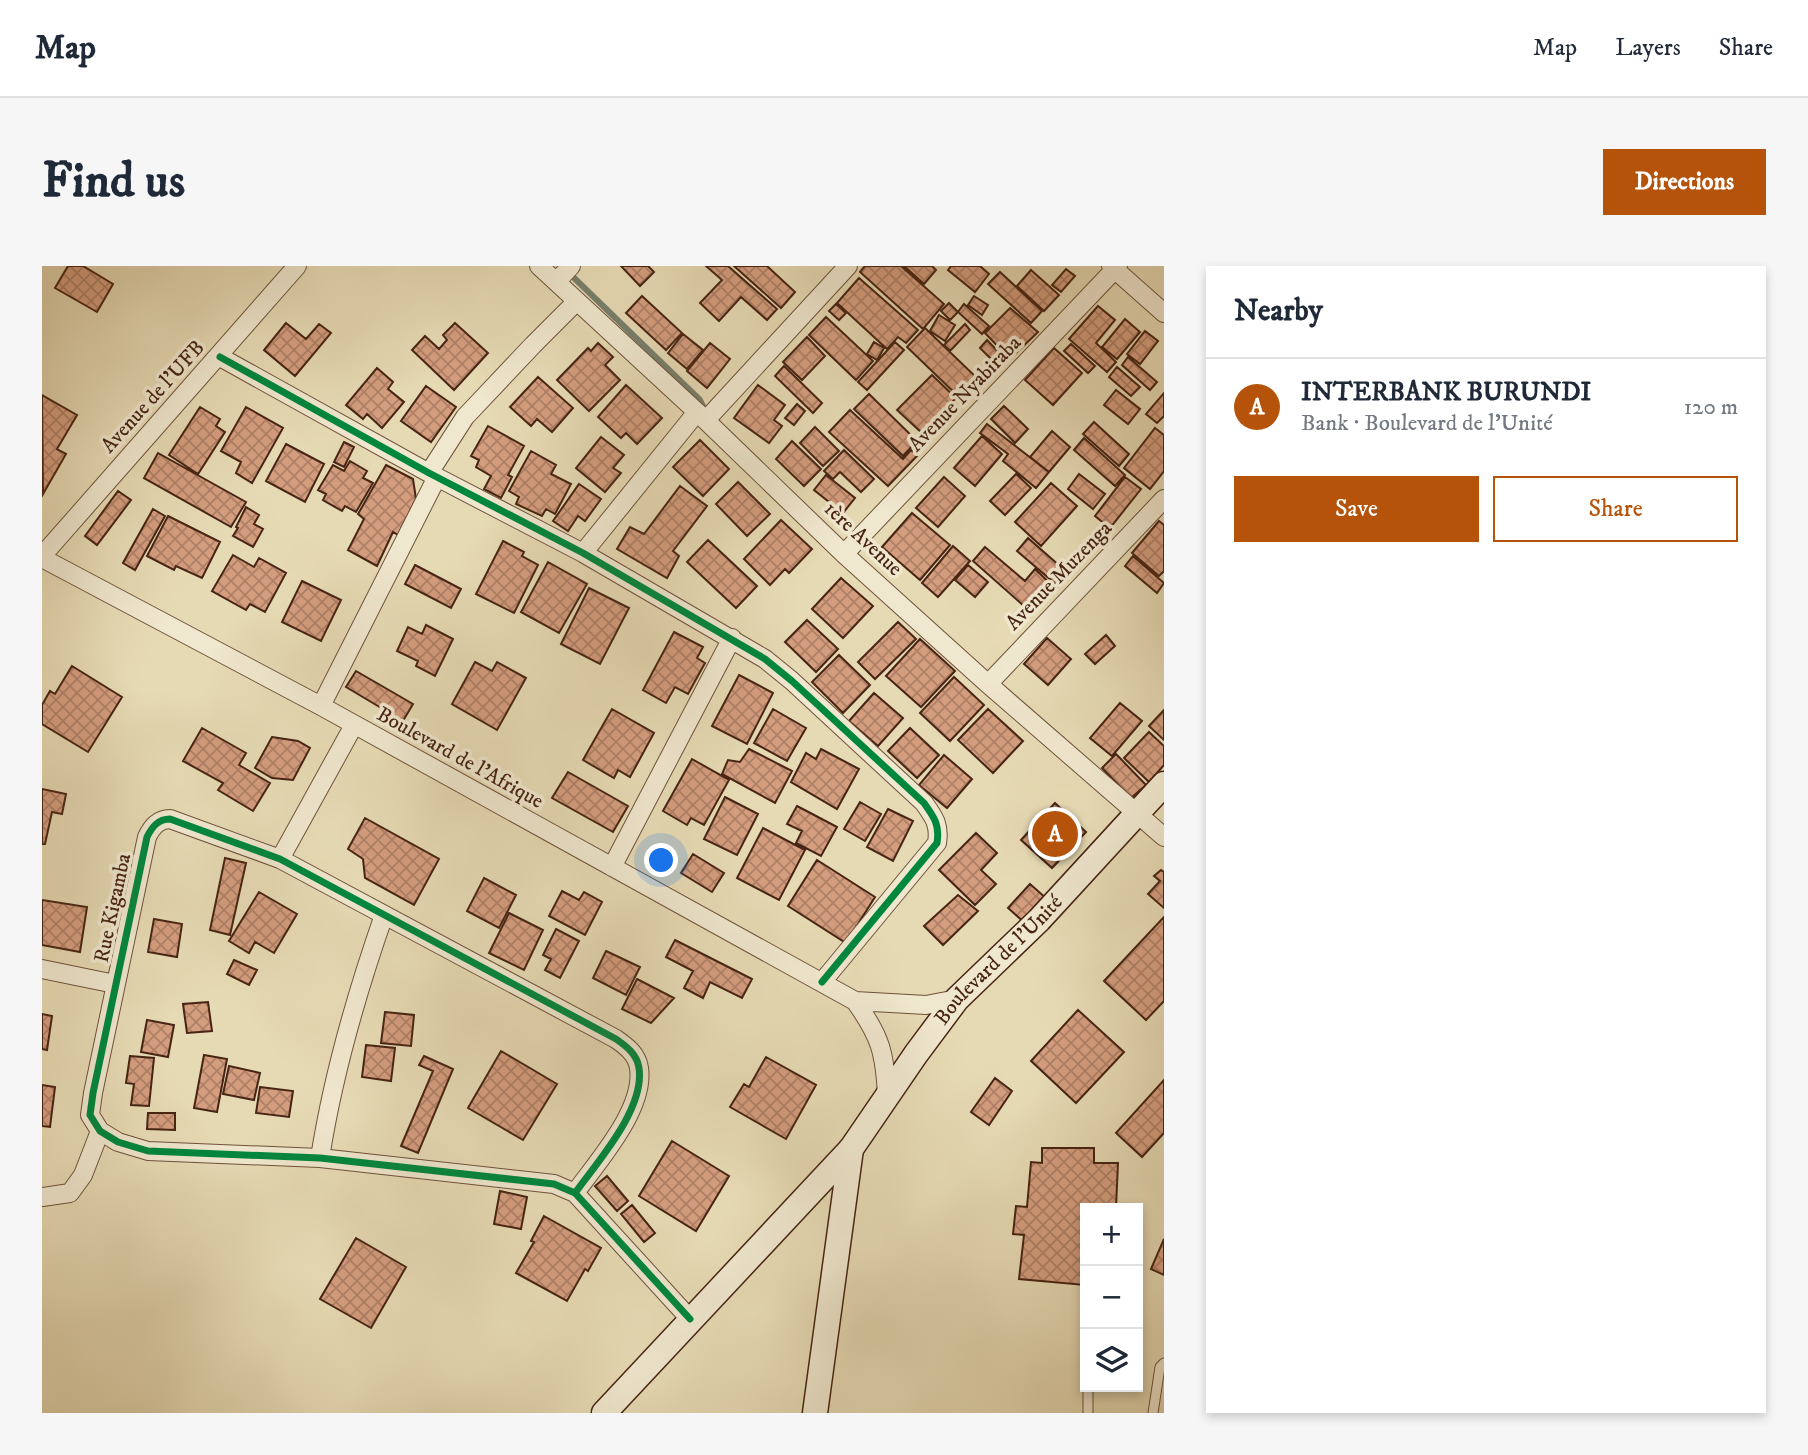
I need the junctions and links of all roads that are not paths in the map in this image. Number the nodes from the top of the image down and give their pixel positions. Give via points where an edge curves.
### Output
1 (297, 266) edge
2 (539, 266) edge
3 (570, 266) edge
4 (848, 266) edge
5 (1115, 267) edge
6 (556, 281) junction
7 (577, 301) junction
8 (1164, 313) edge
9 (220, 357) junction
10 (701, 416) junction
11 (433, 475) junction
12 (1164, 499) edge
13 (583, 554) junction
14 (844, 554) junction
15 (42, 557) edge
16 (732, 638) junction
17 (988, 684) junction
18 (321, 706) junction
19 (354, 725) junction
20 (1164, 784) edge
21 (1137, 813) junction
22 (1164, 837) edge
23 (280, 859) junction
24 (612, 867) junction
25 (384, 915) junction
26 (42, 969) edge
27 (822, 982) junction
28 (115, 984) junction
29 (957, 999) junction
30 (855, 1000) junction
31 (887, 1096) junction
32 (100, 1131) junction
33 (851, 1149) junction
34 (320, 1158) junction
35 (575, 1193) junction
36 (42, 1197) edge
37 (690, 1319) junction
38 (1164, 1363) edge
39 (1088, 1392) edge
40 (604, 1413) edge
41 (815, 1413) edge
42 (1088, 1413) edge
43 (1153, 1413) edge

1 - 9 street, Avenue de l'UFB
2 - 6 street, 1ère Avenue
3 - 6 street
4 - 10 street
5 - 8 street
5 - 14 street, Avenue Nyabiraba
6 - 7 street, 1ère Avenue
7 - 10 street, 1ère Avenue
7 - 11 street via 465,417
9 - 11 street
9 - 15 street, Avenue de l'UFB
10 - 13 street
10 - 14 street, 1ère Avenue
11 - 13 street
11 - 18 street
12 - 17 street, Avenue Muzenga
13 - 16 street
14 - 17 street, 1ère Avenue
15 - 18 street, Boulevard de l'Afrique
16 - 24 street
16 - 27 street via 792,681 936,819 937,843
17 - 21 street, 1ère Avenue
18 - 19 street, Boulevard de l'Afrique
19 - 23 street
19 - 24 street, Boulevard de l'Afrique
20 - 21 street, Boulevard de l'Unité
21 - 22 street, 1ère Avenue
21 - 29 street, Boulevard de l'Unité via 1040,920
23 - 25 street, Rue Kigamba
23 - 28 street, Rue Kigamba via 170,819 157,823 147,837
24 - 27 street, Boulevard de l'Afrique
25 - 34 street via 338,1062
25 - 35 street, Rue Kigamba via 631,1050 639,1066 629,1115
26 - 28 street
27 - 30 street, Boulevard de l'Afrique
28 - 32 street, Rue Kigamba via 90,1115
29 - 30 street, Boulevard de l'Afrique via 926,1005
29 - 31 street, Boulevard de l'Unité
30 - 31 street, Boulevard de l'Afrique via 881,1046
31 - 33 street, Boulevard de l'Unité
32 - 34 street via 148,1151
32 - 36 street via 83,1175 70,1192
33 - 37 street, Boulevard de l'Unité
33 - 41 street, Boulevard de l'Unité
34 - 35 street via 535,1181
35 - 37 street
37 - 40 street, Boulevard de l'Unité
38 - 43 lane
39 - 42 lane

